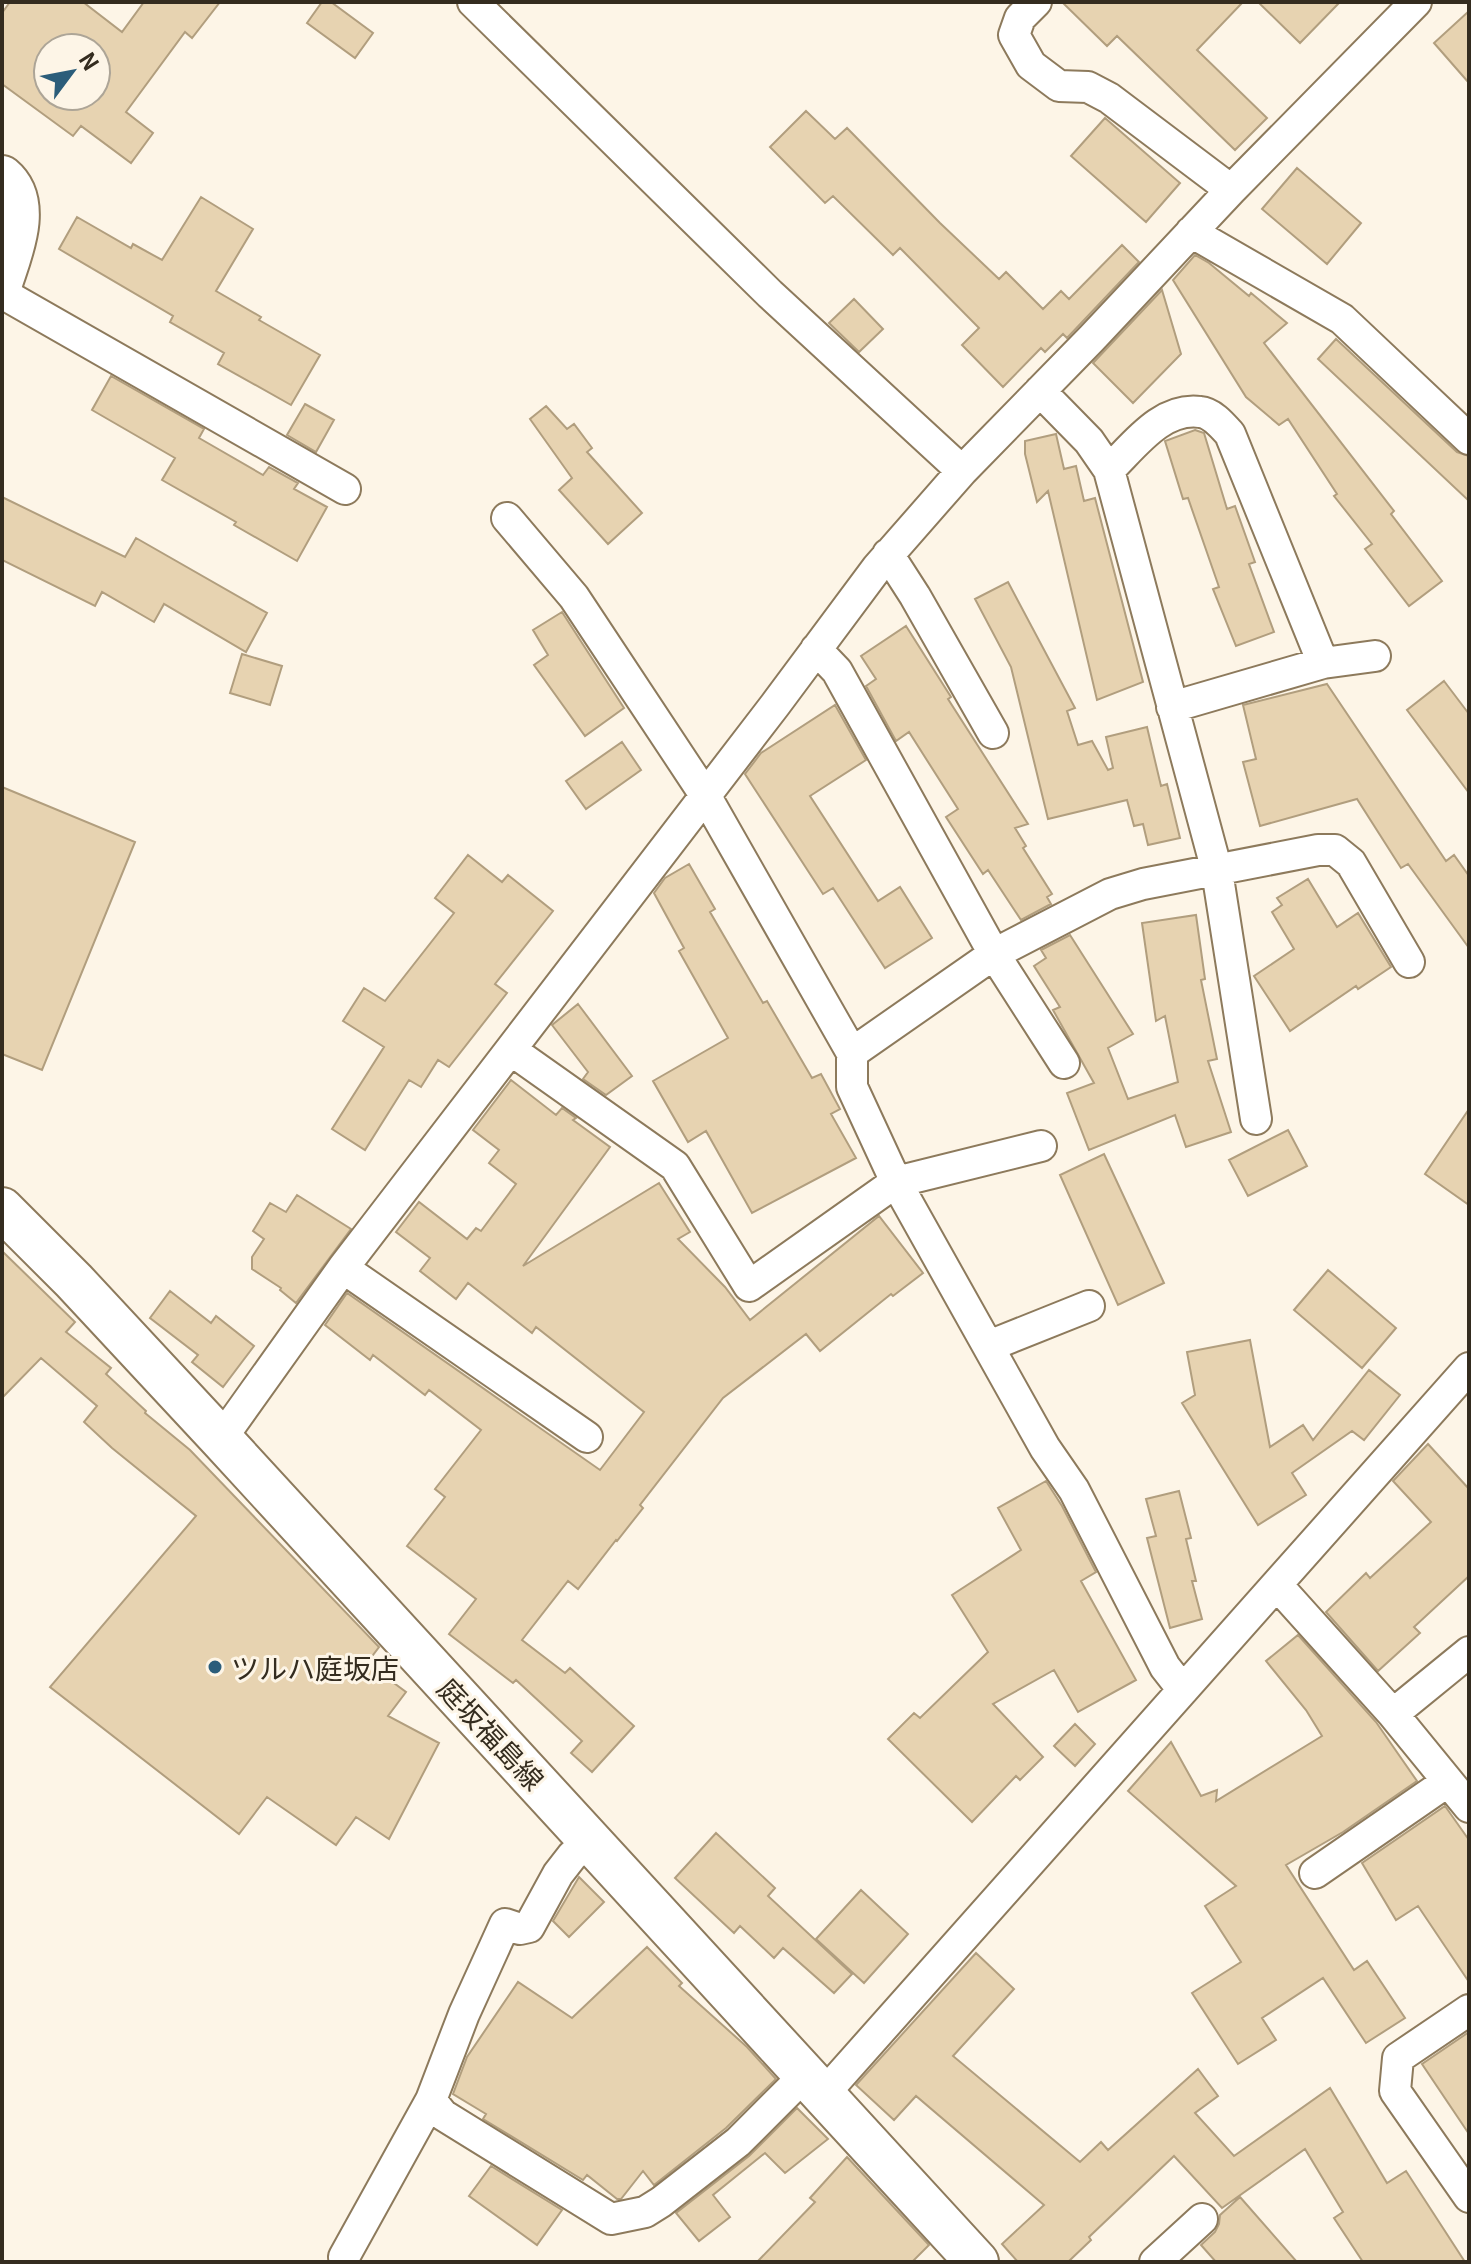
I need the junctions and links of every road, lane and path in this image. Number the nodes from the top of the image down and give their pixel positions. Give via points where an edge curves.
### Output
1 (473, 2) edge
2 (1036, 2) edge
3 (1416, 2) edge
4 (2, 177) edge
5 (1231, 190) junction
6 (1191, 232) junction
7 (2, 280) edge
8 (2, 293) edge
9 (1040, 391) junction
10 (1469, 439) edge
11 (1109, 470) junction
12 (962, 471) junction
13 (345, 489) dead end
14 (507, 518) dead end
15 (888, 554) junction
16 (816, 649) junction
17 (1375, 656) dead end
18 (1323, 663) junction
19 (1172, 707) junction
20 (993, 733) dead end
21 (705, 795) junction
22 (1217, 871) junction
23 (994, 954) junction
24 (1409, 962) dead end
25 (511, 1050) junction
26 (852, 1053) junction
27 (1064, 1063) dead end
28 (1256, 1119) dead end
29 (1041, 1146) dead end
30 (896, 1182) junction
31 (2, 1209) edge
32 (343, 1268) junction
33 (1089, 1306) dead end
34 (989, 1346) junction
35 (1469, 1368) edge
36 (587, 1437) dead end
37 (221, 1439) junction
38 (1277, 1585) junction
39 (1469, 1652) edge
40 (1183, 1690) junction
41 (1393, 1714) junction
42 (1447, 1782) junction
43 (1469, 1807) edge
44 (590, 1840) junction
45 (1315, 1873) dead end
46 (1469, 2010) edge
47 (814, 2085) junction
48 (431, 2100) junction
49 (1469, 2197) edge
50 (1202, 2219) dead end
51 (344, 2257) dead end
52 (977, 2262) edge
53 (1155, 2262) edge

1 - 12 street via 770,294
2 - 5 street via 1020,18 1014,35 1031,65 1059,86 1088,87 1109,98
3 - 5 street
4 - 7 main road via 17,200 19,217
5 - 6 street
6 - 9 street
6 - 10 street via 1342,319
8 - 13 street
9 - 11 street via 1089,441
9 - 12 street
11 - 18 street via 1173,415 1201,412 1214,418 1230,434
11 - 19 street
12 - 15 street
14 - 21 street via 574,597
15 - 16 street
15 - 20 street
16 - 21 street
16 - 23 street via 837,671
17 - 18 street
18 - 19 street
19 - 22 street
21 - 25 street
21 - 26 street
22 - 23 street via 1110,894
22 - 24 street via 1335,850 1351,863
22 - 28 street
23 - 26 street
23 - 27 street
25 - 30 street via 675,1166 749,1286
25 - 32 street
26 - 30 street via 852,1087
29 - 30 street
30 - 34 street
31 - 37 main road, 庭坂福島線
32 - 36 street
32 - 37 street
33 - 34 street
34 - 40 street via 1074,1490 1165,1667
35 - 38 street
37 - 44 main road, 庭坂福島線
38 - 40 street
38 - 41 street
39 - 41 street
40 - 47 street
41 - 42 street
42 - 43 street
42 - 45 street
44 - 47 main road, 庭坂福島線
44 - 48 street via 558,1874 529,1927 505,1924
46 - 49 street via 1398,2058 1395,2091
47 - 48 street via 661,2202 645,2212 611,2219 443,2115
47 - 52 main road, 庭坂福島線
48 - 51 street
50 - 53 street

